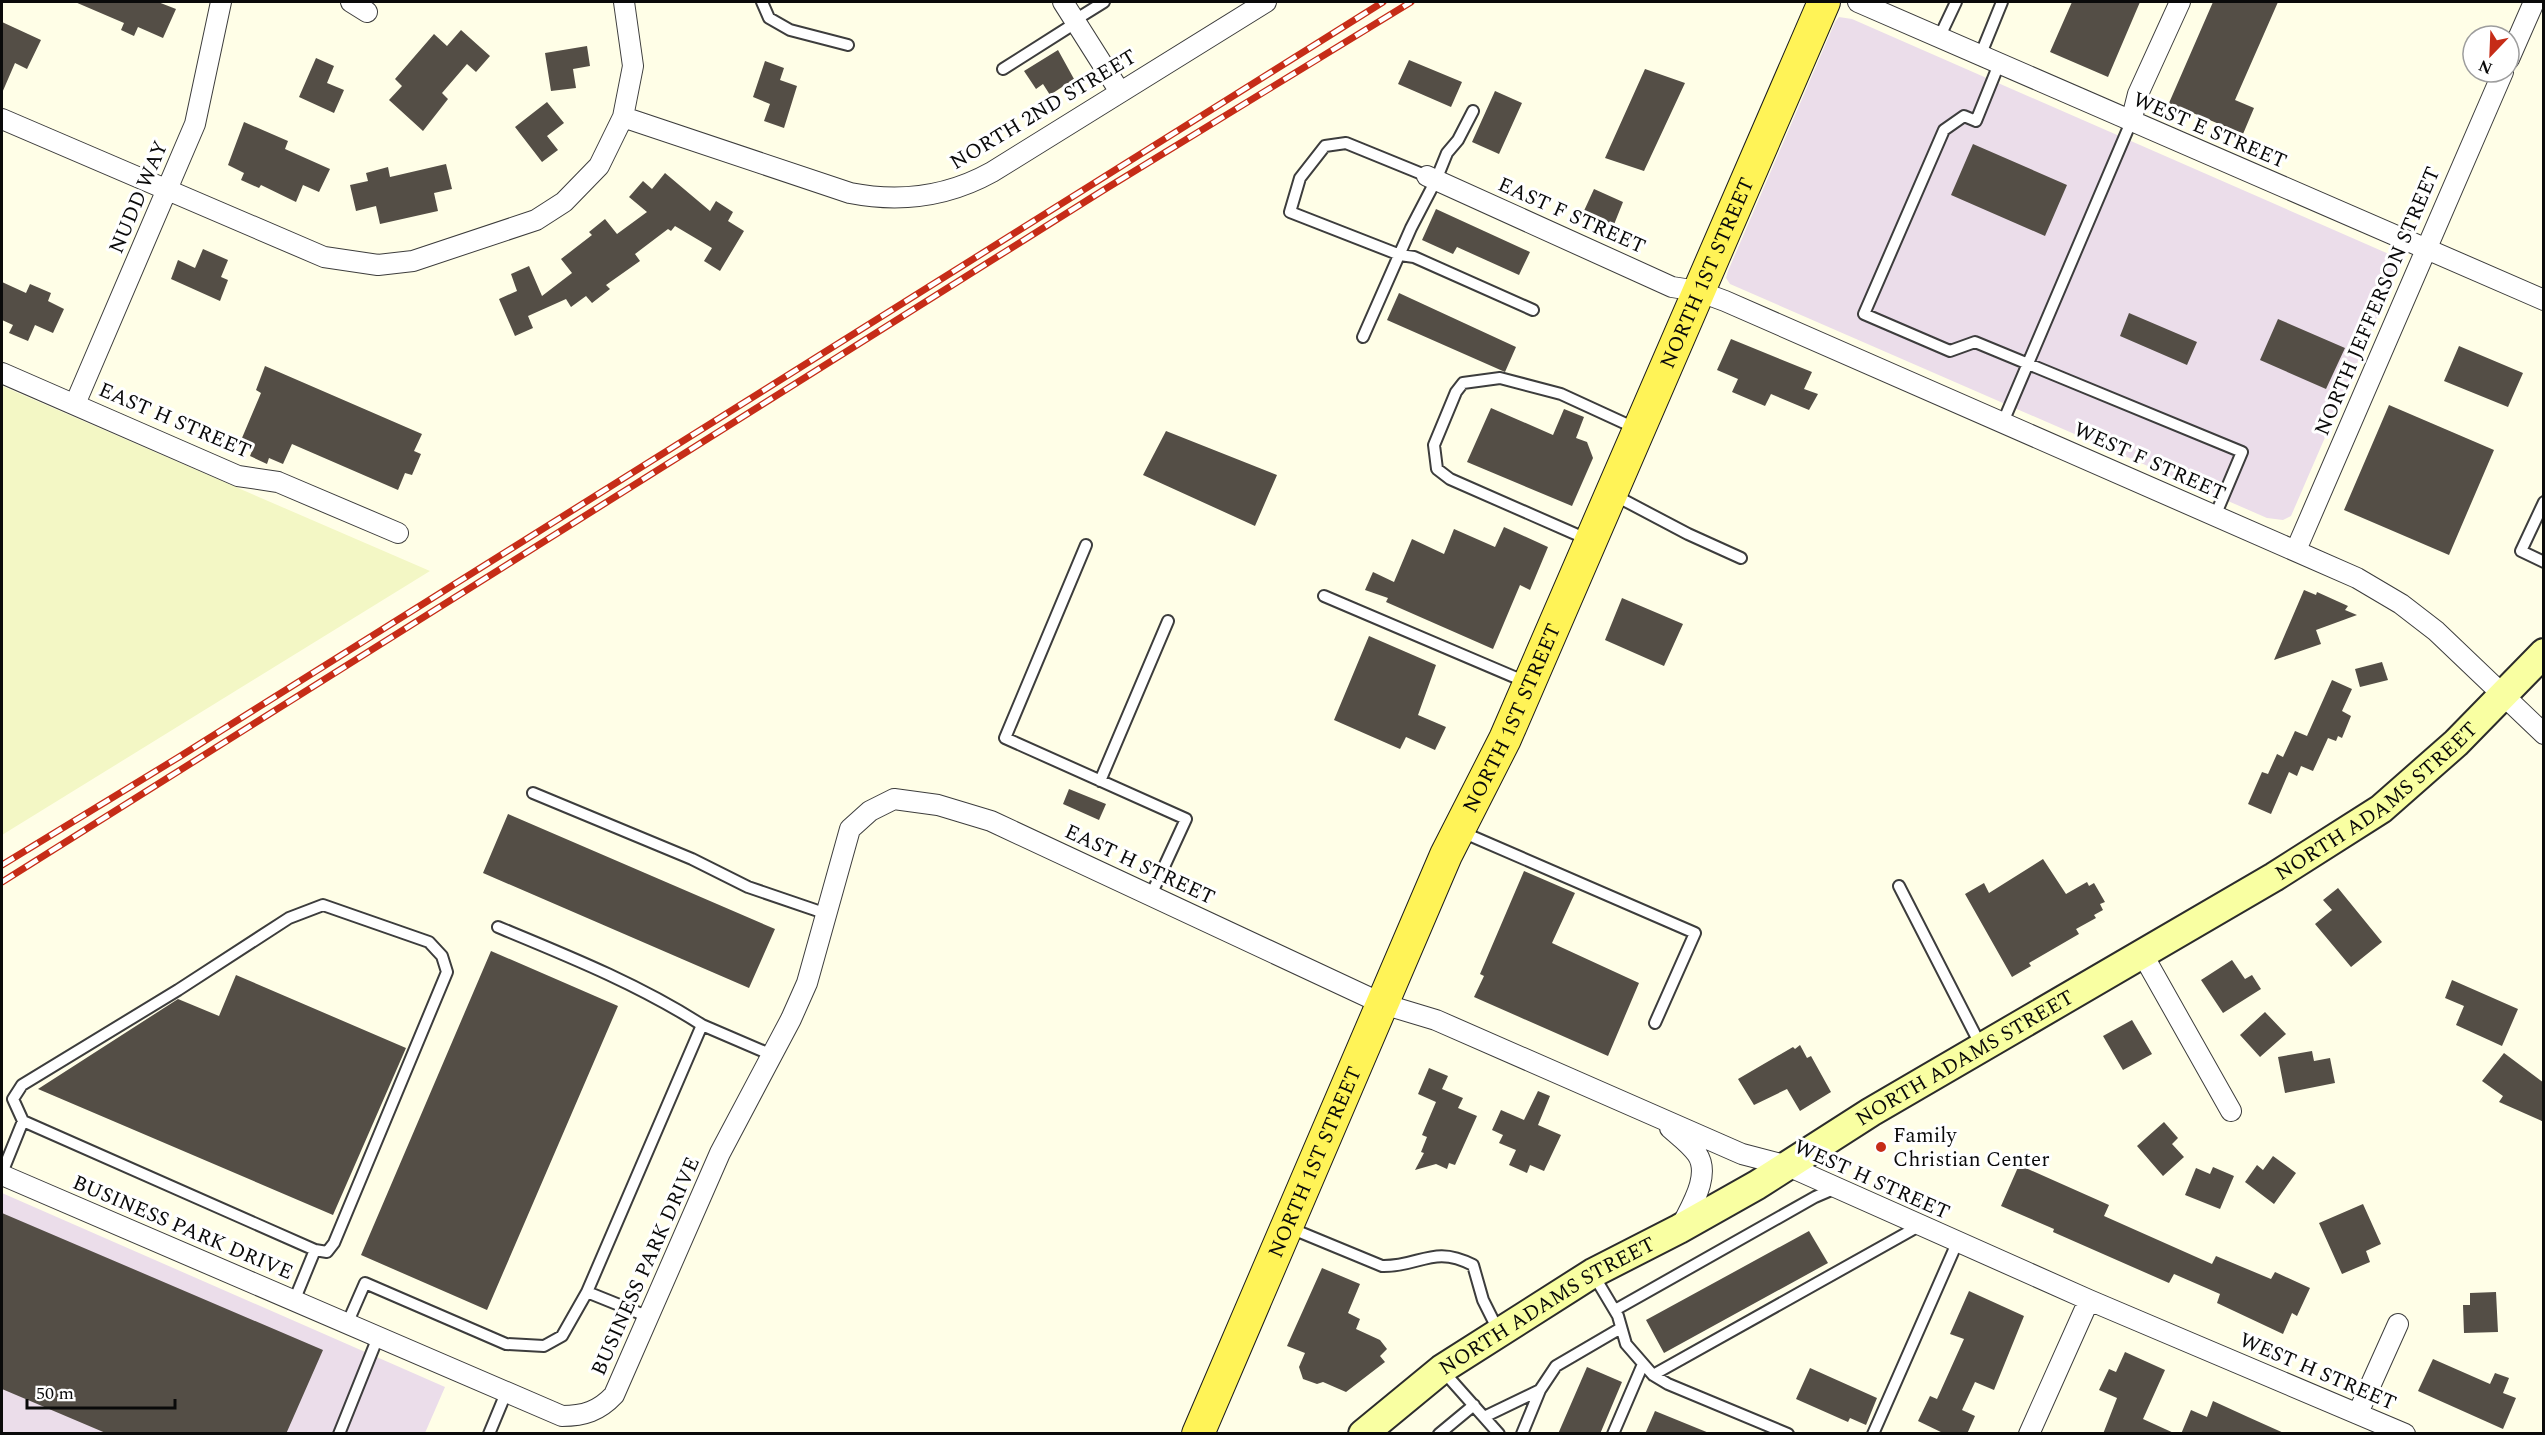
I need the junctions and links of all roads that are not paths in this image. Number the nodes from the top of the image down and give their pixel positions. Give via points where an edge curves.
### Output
1 (221, 2) edge
2 (624, 2) edge
3 (762, 2) edge
4 (1064, 2) edge
5 (1104, 2) edge
6 (1266, 2) edge
7 (1824, 2) edge
8 (1858, 2) edge
9 (1956, 2) edge
10 (2002, 2) edge
11 (2180, 2) edge
12 (2534, 2) edge
13 (1076, 21) junction
14 (2521, 32) edge
15 (1940, 38) junction
16 (848, 45) dead end
17 (1980, 56) junction
18 (2000, 64) junction
19 (1003, 69) dead end
20 (2498, 84) edge
21 (1120, 92) junction
22 (1473, 111) dead end
23 (623, 117) junction
24 (2, 119) edge
25 (2131, 122) junction
26 (1432, 178) junction
27 (168, 190) junction
28 (2426, 249) junction
29 (1400, 255) junction
30 (1698, 291) junction
31 (2544, 300) edge
32 (1533, 310) dead end
33 (1363, 337) dead end
34 (2028, 364) junction
35 (2, 373) edge
36 (75, 404) junction
37 (2003, 422) junction
38 (1638, 429) junction
39 (1611, 494) junction
40 (2544, 502) edge
41 (2215, 516) junction
42 (398, 533) dead end
43 (1591, 541) junction
44 (1086, 545) dead end
45 (2296, 550) junction
46 (1741, 558) dead end
47 (2544, 562) edge
48 (1324, 596) dead end
49 (1168, 621) dead end
50 (2544, 653) edge
51 (1529, 683) junction
52 (2503, 696) junction
53 (2544, 734) edge
54 (1100, 781) junction
55 (533, 793) dead end
56 (870, 811) joint
57 (1458, 830) junction
58 (1899, 886) dead end
59 (1151, 895) junction
60 (827, 914) junction
61 (498, 927) dead end
62 (2143, 955) junction
63 (1383, 1004) junction
64 (1655, 1023) dead end
65 (702, 1025) junction
66 (1983, 1049) junction
67 (772, 1055) junction
68 (2231, 1111) dead end
69 (1662, 1119) junction
70 (23, 1122) junction
71 (1788, 1166) junction
72 (2, 1174) edge
73 (1836, 1188) junction
74 (1919, 1226) junction
75 (1288, 1227) junction
76 (1679, 1229) junction
77 (1957, 1243) junction
78 (315, 1250) junction
79 (1593, 1273) junction
80 (588, 1292) junction
81 (2089, 1300) junction
82 (294, 1302) junction
83 (1615, 1311) junction
84 (649, 1317) junction
85 (347, 1324) junction
86 (2398, 1324) dead end
87 (1621, 1328) junction
88 (1499, 1332) junction
89 (378, 1337) junction
90 (1643, 1364) junction
91 (1442, 1369) junction
92 (1653, 1375) junction
93 (1540, 1390) junction
94 (506, 1393) junction
95 (1474, 1405) junction
96 (2358, 1413) junction
97 (1484, 1417) junction
98 (339, 1434) edge
99 (489, 1434) edge
100 (1198, 1434) edge
101 (1363, 1434) edge
102 (1439, 1434) edge
103 (1499, 1434) edge
104 (1522, 1434) edge
105 (1613, 1434) edge
106 (1788, 1434) edge
107 (1873, 1434) edge
108 (2029, 1434) edge
109 (2405, 1434) edge

1 - 27 street, NUDD WAY via 195,124
2 - 23 street via 633,66
3 - 16 lane via 769,18 790,30
4 - 13 street
5 - 13 lane
6 - 21 street, NORTH 2ND STREET
7 - 30 main road, NORTH 1ST STREET
8 - 15 street, WEST E STREET
9 - 15 lane
10 - 17 lane
11 - 25 street via 2138,94
12 - 14 street
13 - 19 lane
13 - 21 street
15 - 17 street, WEST E STREET
17 - 18 street, WEST E STREET
18 - 25 street, WEST E STREET
18 - 34 lane via 1976,121 1964,116 1944,130 1864,314 1950,351 1975,342
20 - 28 street, NORTH JEFFERSON STREET
21 - 23 street, NORTH 2ND STREET via 979,179 946,192 889,199 850,193
22 - 26 lane
23 - 27 street via 599,166 564,202 536,220 413,261 378,265 324,257
24 - 27 street
25 - 28 street, WEST E STREET
25 - 34 lane
26 - 29 lane
26 - 29 lane via 1346,143 1325,146 1300,178 1290,212
26 - 30 street, EAST F STREET via 1672,286
27 - 36 street, NUDD WAY
28 - 31 street, WEST E STREET
28 - 45 street, NORTH JEFFERSON STREET
29 - 32 lane via 1414,257
29 - 33 lane
30 - 37 street, WEST F STREET
30 - 38 main road, NORTH 1ST STREET
34 - 37 lane
34 - 41 lane via 2242,452
35 - 36 street, EAST H STREET
36 - 42 street, EAST H STREET via 238,476 278,482
37 - 41 street, WEST F STREET
38 - 39 main road, NORTH 1ST STREET
38 - 43 lane via 1561,394 1500,378 1463,383 1456,392 1434,445 1437,469 1450,479
39 - 43 main road, NORTH 1ST STREET
39 - 46 lane
40 - 47 lane via 2521,551
41 - 45 street, WEST F STREET
43 - 51 main road, NORTH 1ST STREET
44 - 54 lane via 1005,738
45 - 52 street, WEST F STREET via 2401,604 2450,644
48 - 51 lane
49 - 54 lane
50 - 52 street, NORTH ADAMS STREET
51 - 57 main road, NORTH 1ST STREET
52 - 53 street, WEST F STREET
52 - 62 street, NORTH ADAMS STREET via 2381,809
54 - 59 lane via 1186,819
55 - 60 lane via 692,859 748,887
56 - 59 street, EAST H STREET via 894,799 938,805 991,821
56 - 60 street, BUSINESS PARK DRIVE via 850,829
57 - 63 main road, NORTH 1ST STREET
57 - 64 lane via 1695,933
58 - 66 lane
59 - 63 street, EAST H STREET
60 - 67 street, BUSINESS PARK DRIVE via 807,983
61 - 65 lane via 602,970
62 - 66 street, NORTH ADAMS STREET
62 - 68 street
63 - 69 street, WEST H STREET via 1436,1020
63 - 75 main road, NORTH 1ST STREET
65 - 67 lane
65 - 80 lane
66 - 71 street, NORTH ADAMS STREET via 1871,1112
67 - 84 street, BUSINESS PARK DRIVE via 720,1153
69 - 71 street, WEST H STREET via 1742,1154
69 - 76 street via 1701,1162 1699,1188
70 - 72 lane
70 - 78 lane
70 - 78 lane via 13,1099 22,1085 289,918 323,905 429,942 442,956 447,972 334,1243 327,1252
71 - 73 street, WEST H STREET
71 - 76 street, NORTH ADAMS STREET
72 - 82 street, BUSINESS PARK DRIVE
73 - 74 street, WEST H STREET
73 - 83 lane
74 - 77 street, WEST H STREET
74 - 92 lane
75 - 88 lane via 1382,1266 1439,1255 1473,1265 1483,1300
75 - 100 main road, NORTH 1ST STREET
76 - 79 street, NORTH ADAMS STREET
77 - 81 street, WEST H STREET
77 - 107 lane
78 - 82 lane
79 - 83 lane
79 - 88 street, NORTH ADAMS STREET
80 - 84 lane
80 - 85 lane via 562,1336 543,1346 506,1344 365,1282
81 - 96 street, WEST H STREET
81 - 108 street
82 - 85 street, BUSINESS PARK DRIVE
83 - 87 lane
84 - 94 street, BUSINESS PARK DRIVE via 614,1395 603,1406 589,1413 562,1416
85 - 89 street, BUSINESS PARK DRIVE
86 - 96 street
87 - 90 lane via 1626,1344
87 - 93 lane via 1556,1366
88 - 91 street, NORTH ADAMS STREET
89 - 94 street, BUSINESS PARK DRIVE
89 - 98 lane
90 - 92 lane
90 - 105 lane
91 - 95 lane
91 - 101 street, NORTH ADAMS STREET
92 - 106 lane
93 - 97 lane
93 - 104 lane
94 - 99 lane
95 - 97 lane
95 - 102 lane
96 - 109 street, WEST H STREET
97 - 103 lane

